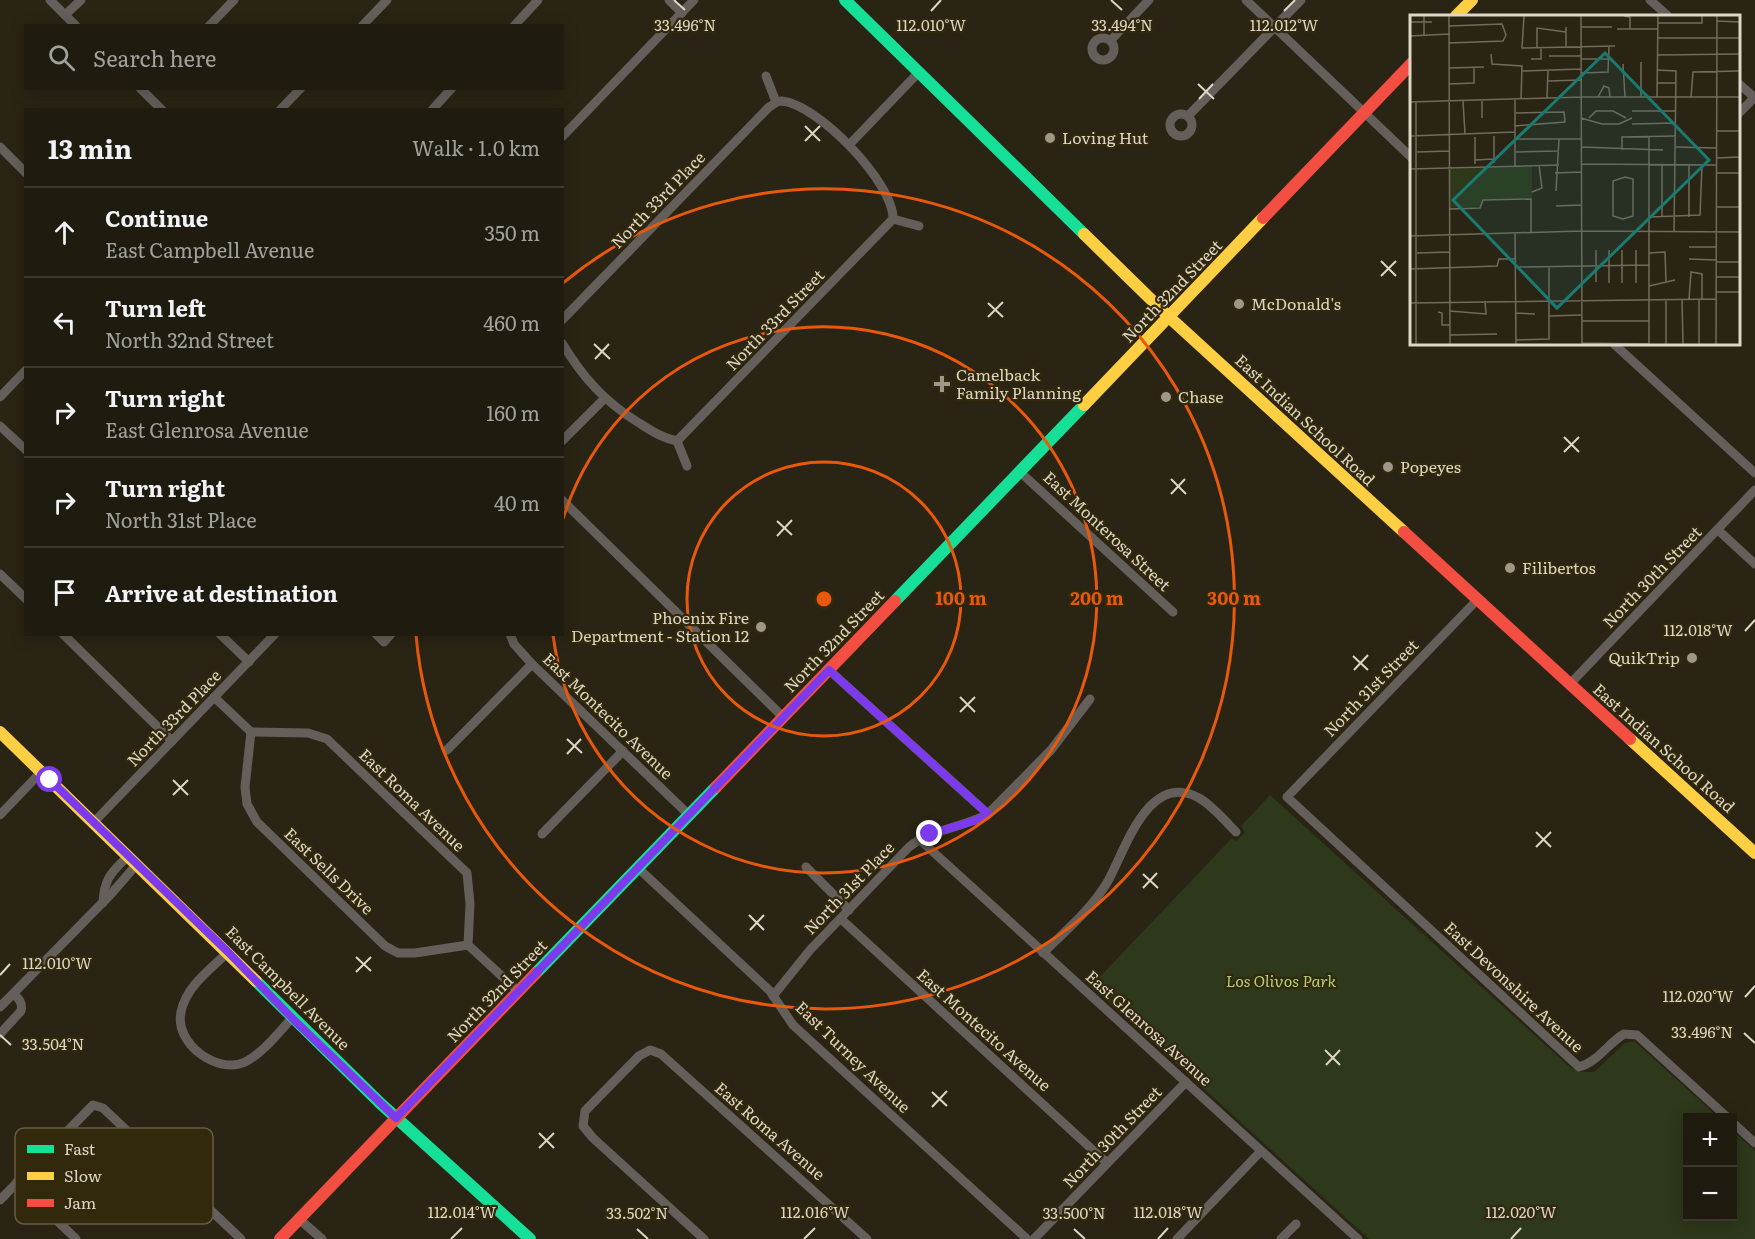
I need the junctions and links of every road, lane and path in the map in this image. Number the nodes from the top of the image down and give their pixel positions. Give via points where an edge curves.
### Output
1 (50, 0) edge
2 (81, 0) edge
3 (234, 0) edge
4 (387, 0) edge
5 (538, 0) edge
6 (669, 0) edge
7 (694, 0) edge
8 (845, 0) edge
9 (1149, 0) edge
10 (1246, 0) edge
11 (1301, 0) edge
12 (1472, 0) edge
13 (1650, 0) edge
14 (682, 13) junction
15 (65, 15) junction
16 (1457, 15) edge
17 (1667, 15) edge
18 (74, 24) edge
19 (211, 24) edge
20 (364, 24) edge
21 (516, 24) edge
22 (1275, 28) junction
23 (1111, 40) dead end
24 (1410, 65) edge
25 (919, 72) junction
26 (766, 76) dead end
27 (1740, 85) edge
28 (144, 90) edge
29 (299, 90) edge
30 (450, 90) edge
31 (1755, 97) edge
32 (776, 102) junction
33 (160, 108) edge
34 (282, 108) edge
35 (434, 108) edge
36 (1740, 112) edge
37 (1364, 114) junction
38 (1188, 116) dead end
39 (564, 135) edge
40 (849, 145) junction
41 (0, 147) edge
42 (1410, 156) edge
43 (24, 170) edge
44 (893, 219) junction
45 (919, 226) dead end
46 (1169, 317) junction
47 (564, 318) edge
48 (1615, 345) edge
49 (564, 346) edge
50 (24, 372) edge
51 (0, 397) edge
52 (605, 398) junction
53 (0, 426) edge
54 (564, 439) edge
55 (677, 441) junction
56 (24, 448) edge
57 (687, 466) dead end
58 (1020, 472) junction
59 (1755, 473) edge
60 (1755, 490) edge
61 (564, 502) edge
62 (1718, 530) junction
63 (1755, 564) edge
64 (0, 574) edge
65 (24, 597) edge
66 (1477, 600) junction
67 (1173, 612) dead end
68 (65, 636) edge
69 (222, 636) edge
70 (273, 636) edge
71 (378, 636) edge
72 (389, 636) edge
73 (511, 636) edge
74 (249, 662) junction
75 (532, 664) junction
76 (829, 670) junction
77 (1569, 685) junction
78 (214, 697) junction
79 (1090, 699) dead end
80 (783, 717) junction
81 (0, 732) edge
82 (251, 732) junction
83 (172, 741) junction
84 (447, 750) dead end
85 (623, 751) junction
86 (41, 772) junction
87 (1287, 797) joint
88 (988, 814) junction
89 (0, 815) edge
90 (689, 815) junction
91 (94, 822) junction
92 (1236, 832) dead end
93 (542, 834) dead end
94 (919, 839) junction
95 (1755, 853) edge
96 (133, 860) junction
97 (806, 867) dead end
98 (638, 868) junction
99 (106, 882) junction
100 (114, 890) junction
101 (103, 903) junction
102 (849, 909) junction
103 (841, 919) junction
104 (468, 945) junction
105 (228, 952) junction
106 (1043, 953) junction
107 (519, 992) junction
108 (14, 994) junction
109 (773, 996) junction
110 (0, 1007) edge
111 (292, 1018) junction
112 (0, 1034) edge
113 (1186, 1082) junction
114 (1723, 1113) edge
115 (396, 1118) junction
116 (1737, 1127) edge
117 (70, 1128) edge
118 (124, 1128) edge
119 (1755, 1143) edge
120 (1261, 1151) junction
121 (1107, 1163) junction
122 (15, 1184) edge
123 (0, 1200) edge
124 (213, 1212) edge
125 (299, 1219) junction
126 (60, 1224) edge
127 (1296, 1224) dead end
128 (76, 1239) edge
129 (241, 1239) edge
130 (280, 1239) edge
131 (322, 1239) edge
132 (530, 1239) edge
133 (704, 1239) edge
134 (867, 1239) edge
135 (1026, 1239) edge
136 (1034, 1239) edge
137 (1177, 1239) edge
138 (1281, 1239) edge
139 (1358, 1239) edge

1 - 15 street
2 - 15 street
3 - 19 street
4 - 20 street
5 - 21 street
6 - 14 street
7 - 14 street
8 - 25 main road, East Indian School Road
9 - 23 street
10 - 22 street
11 - 22 street
12 - 16 main road
13 - 17 street
14 - 39 street
15 - 18 street
22 - 37 street
22 - 38 street
24 - 37 main road, North 32nd Street
25 - 40 street
25 - 46 main road, East Indian School Road
26 - 32 street
27 - 31 street
28 - 33 street
29 - 34 street
30 - 35 street
31 - 36 street
32 - 40 street via 810,114
32 - 47 street, North 33rd Place
37 - 42 street
37 - 46 main road, North 32nd Street
40 - 44 street via 877,178 893,209
41 - 43 street
44 - 45 street
44 - 55 street, North 33rd Street
46 - 58 main road, North 32nd Street
46 - 66 main road, East Indian School Road
48 - 59 street
49 - 52 street
50 - 51 street
52 - 54 street
52 - 55 street via 663,438
53 - 56 street
55 - 57 street
58 - 67 street, East Monterosa Street
58 - 76 main road, North 32nd Street
60 - 62 street, North 30th Street
61 - 80 street
62 - 63 street
62 - 77 street, North 30th Street
64 - 65 street
66 - 77 main road, East Indian School Road
66 - 87 street, North 31st Street
68 - 83 street
69 - 74 street
70 - 74 street, North 33rd Place
71 - 72 street via 384,642
73 - 75 street, East Montecito Avenue
74 - 78 street, North 33rd Place
75 - 84 street
75 - 85 street, East Montecito Avenue
76 - 80 main road, North 32nd Street
76 - 88 street
77 - 95 main road, East Indian School Road
78 - 82 street
78 - 83 street, North 33rd Place
79 - 88 street, North 31st Place via 1051,750
80 - 90 main road, North 32nd Street
81 - 86 main road, East Campbell Avenue
82 - 104 street, East Roma Avenue via 308,733 327,739 429,835 467,873
82 - 104 street, East Sells Drive via 245,787 248,804 257,822 288,853 385,946 398,953
83 - 91 street, North 33rd Place
85 - 90 street, East Montecito Avenue
85 - 93 street
86 - 89 street
86 - 91 main road, East Campbell Avenue
87 - 114 street, East Devonshire Avenue via 1579,1067 1591,1064 1624,1034 1637,1035
88 - 94 street, North 31st Place
90 - 98 main road, North 32nd Street
91 - 96 main road, East Campbell Avenue
92 - 106 street via 1198,798 1178,793 1158,800 1131,832 1102,890
94 - 102 street, North 31st Place
94 - 106 street, East Glenrosa Avenue
96 - 99 street via 108,876
96 - 100 street
96 - 105 main road, East Campbell Avenue
97 - 102 street
98 - 107 main road, North 32nd Street
98 - 109 street, East Turney Avenue
99 - 100 street
99 - 101 street
100 - 101 street
101 - 108 street
102 - 103 street, North 31st Place
103 - 109 street, North 31st Place
103 - 121 street, East Montecito Avenue
104 - 107 street
105 - 111 main road, East Campbell Avenue
105 - 111 street via 187,994 180,1014 183,1034 198,1053 225,1065 245,1062
106 - 113 street, East Glenrosa Avenue
107 - 115 main road, North 32nd Street
108 - 110 street
108 - 112 street via 20,1000 21,1011
109 - 135 street, East Turney Avenue via 793,1025
111 - 115 main road, East Campbell Avenue
113 - 120 street, East Glenrosa Avenue
113 - 121 street, North 30th Street
115 - 125 main road, North 32nd Street
115 - 132 main road, East Campbell Avenue
116 - 119 street
117 - 118 street via 93,1105 103,1108
120 - 137 street
120 - 139 street, East Glenrosa Avenue
121 - 136 street, North 30th Street
122 - 123 street
124 - 129 street
125 - 130 main road, North 32nd Street
125 - 131 street
126 - 128 street
127 - 138 street
133 - 134 street, East Roma Avenue via 583,1126 585,1111 639,1056 650,1050 661,1054

